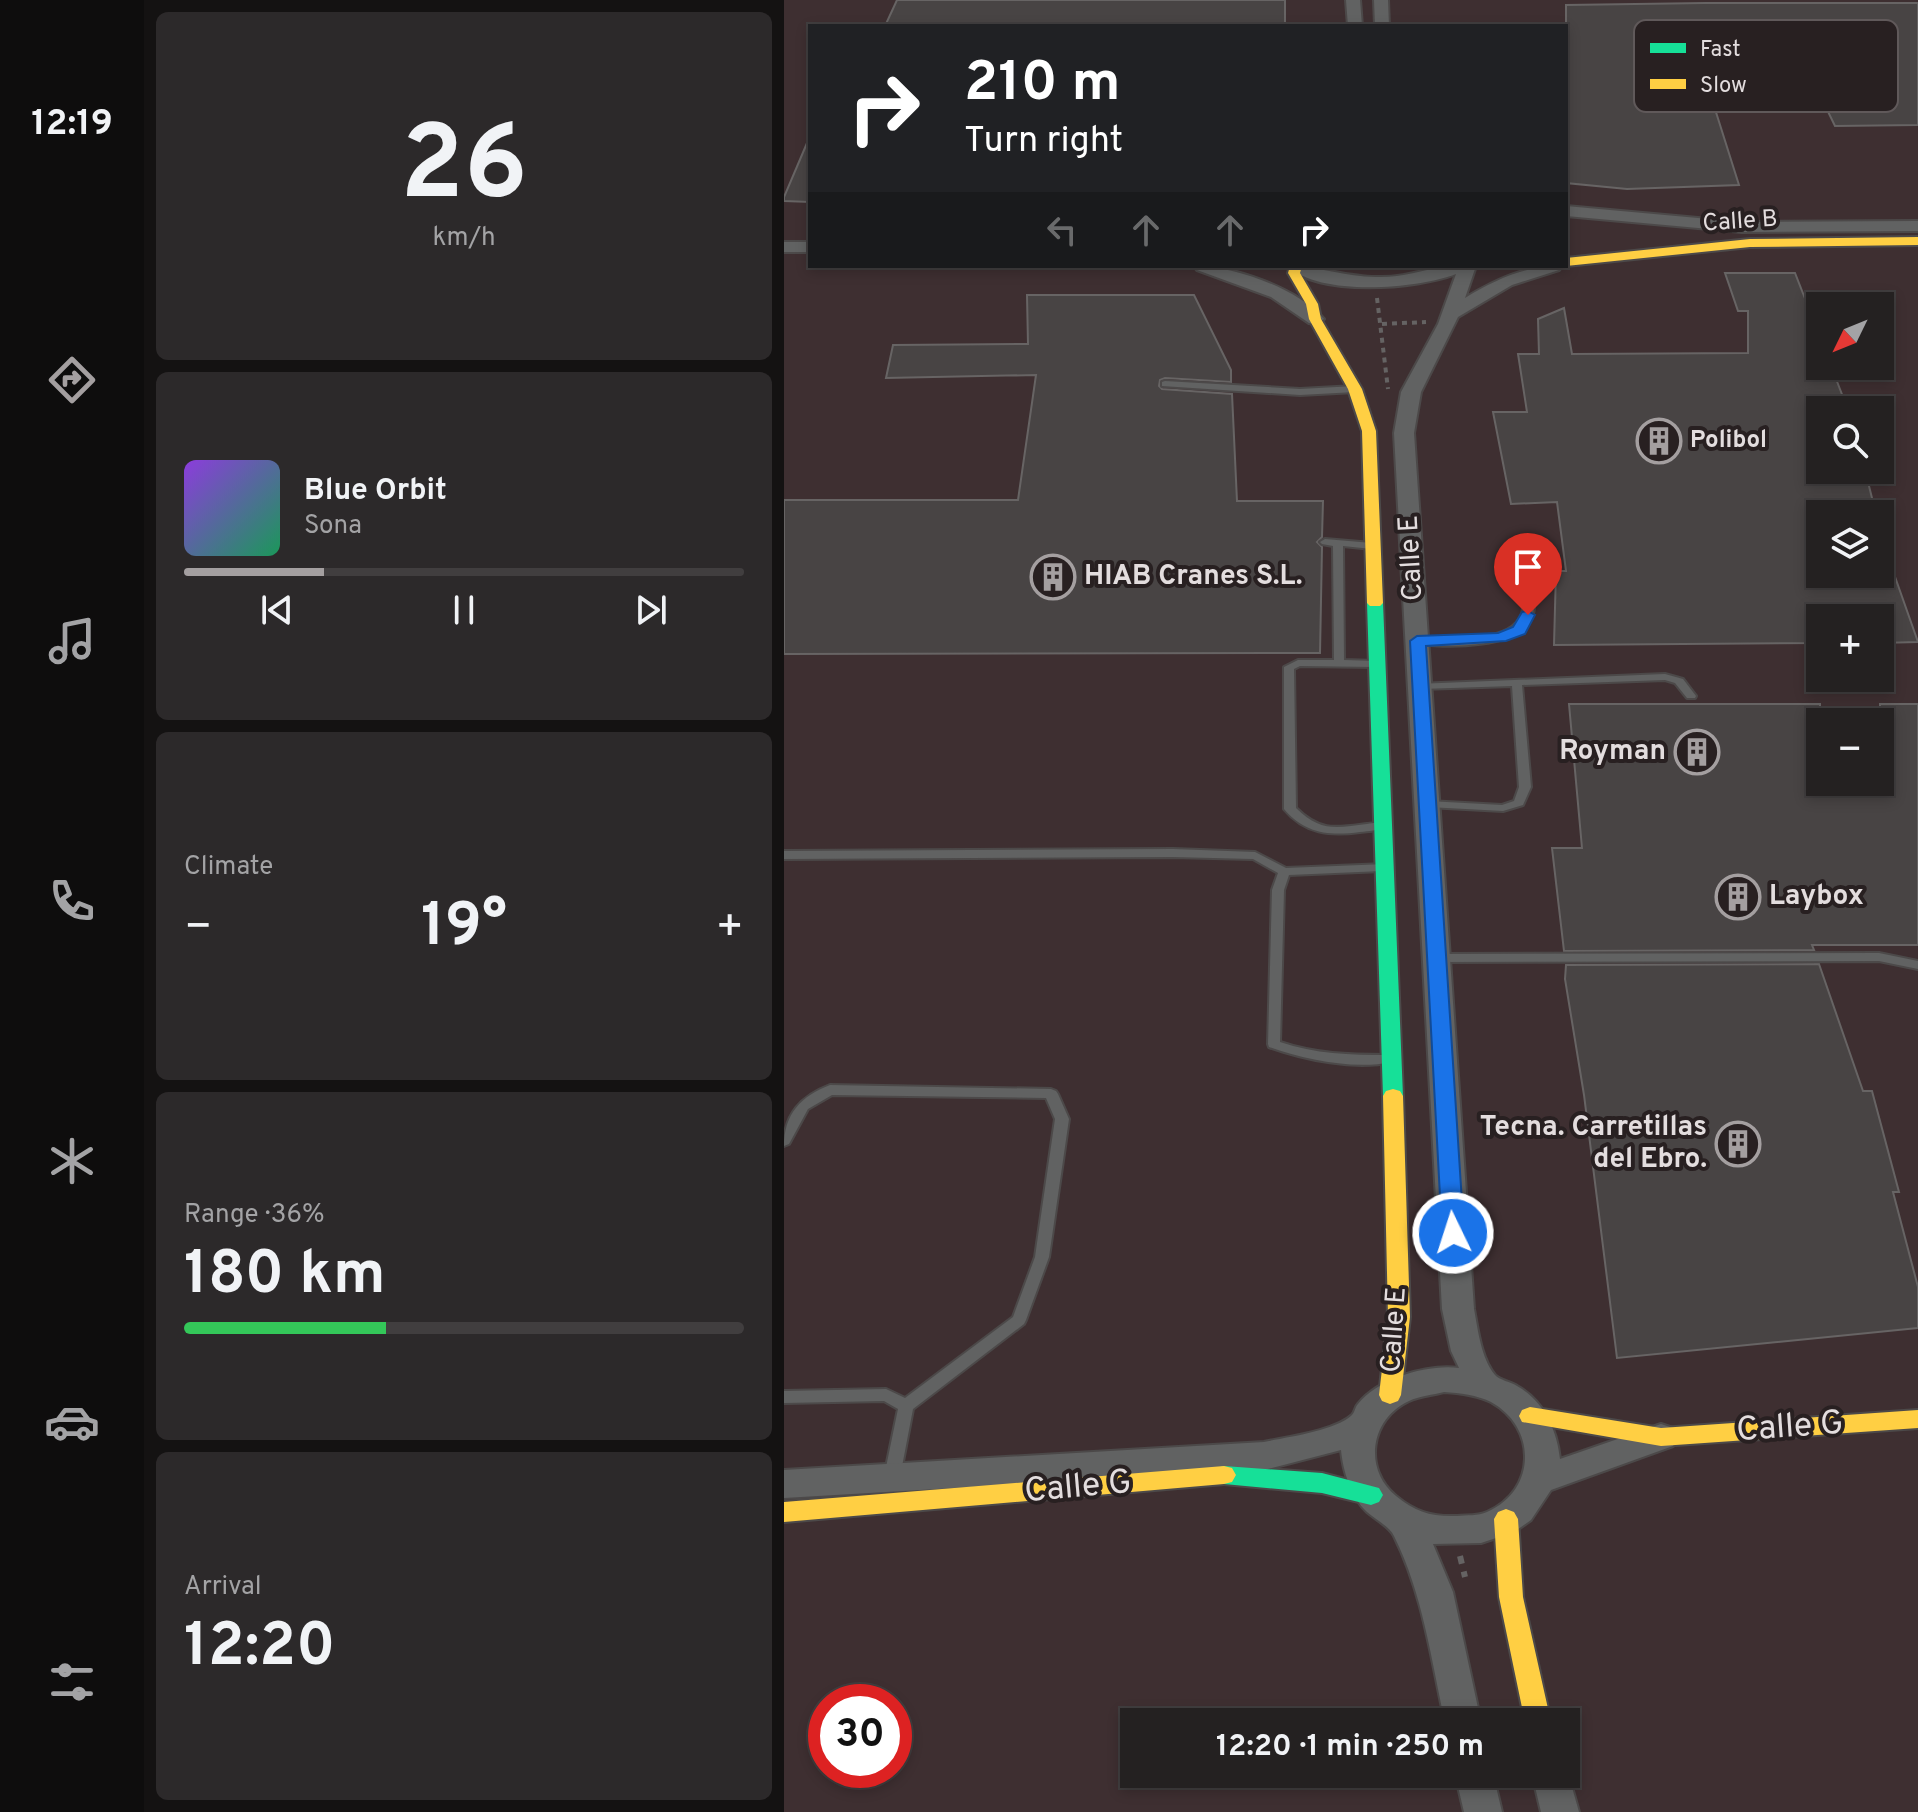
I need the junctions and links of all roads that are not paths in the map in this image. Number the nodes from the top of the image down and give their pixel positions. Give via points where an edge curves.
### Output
1 (1353, 0) edge
2 (1381, 0) edge
3 (1355, 24) edge
4 (1382, 24) edge
5 (1568, 211) edge
6 (1918, 226) edge
7 (784, 233) edge
8 (808, 233) edge
9 (1918, 241) edge
10 (784, 247) edge
11 (808, 247) edge
12 (1568, 262) edge
13 (1212, 268) edge
14 (1260, 268) edge
15 (1547, 268) edge
16 (1287, 269) edge
17 (1468, 269) edge
18 (1443, 318) junction
19 (1315, 319) junction
20 (1165, 384) dead end
21 (1355, 389) junction
22 (1325, 542) dead end
23 (1338, 545) junction
24 (1372, 546) junction
25 (1521, 565) dead end
26 (1417, 641) junction
27 (1339, 663) junction
28 (1376, 664) junction
29 (1517, 684) junction
30 (1421, 686) junction
31 (1691, 696) dead end
32 (1428, 804) junction
33 (1381, 826) junction
34 (784, 855) edge
35 (1382, 867) junction
36 (1284, 872) junction
37 (1436, 958) junction
38 (1918, 965) edge
39 (1391, 1059) junction
40 (784, 1141) edge
41 (1484, 1385) junction
42 (1390, 1395) junction
43 (784, 1397) edge
44 (906, 1406) junction
45 (1530, 1416) junction
46 (1918, 1419) edge
47 (1362, 1425) junction
48 (1661, 1437) junction
49 (892, 1477) junction
50 (1541, 1480) junction
51 (784, 1484) edge
52 (1371, 1495) junction
53 (784, 1512) edge
54 (1506, 1533) junction
55 (1414, 1537) junction
56 (1460, 1708) edge
57 (1535, 1708) edge
58 (1477, 1788) edge
59 (1554, 1788) edge
60 (1483, 1812) edge
61 (1560, 1812) edge

1 - 3 street
2 - 4 street
5 - 6 street, Calle B via 1742,227
7 - 8 street
9 - 12 street, Calle B via 1750,243
10 - 11 street
13 - 19 street, Calle E via 1261,285
14 - 16 street
15 - 18 street via 1506,281
16 - 17 street via 1383,282
16 - 19 street, Calle E via 1312,304
17 - 18 street, Calle E
18 - 26 street, Calle E via 1405,415
19 - 21 street, Calle E
20 - 21 lane via 1300,392
21 - 24 street, Calle E via 1369,431
22 - 23 lane
23 - 24 lane
23 - 27 lane
24 - 28 street, Calle E
25 - 26 lane via 1528,615 1519,630 1500,638
26 - 30 street, Calle E
27 - 28 lane
27 - 33 lane via 1289,667 1290,809 1304,825 1321,832
28 - 33 street, Calle E
29 - 30 lane
29 - 31 lane via 1665,677 1679,681
29 - 32 lane via 1525,787 1519,803 1503,808
30 - 32 street, Calle E
32 - 37 street, Calle E
33 - 35 street, Calle E
34 - 36 lane via 1173,853 1255,856
35 - 36 lane
35 - 39 street, Calle E
36 - 39 lane via 1278,890 1274,1044 1300,1054 1346,1060
37 - 38 lane via 1879,957
37 - 41 street, Calle E via 1458,1309 1467,1351
39 - 42 street, Calle E via 1399,1288
40 - 44 lane via 803,1106 830,1090 1051,1094 1057,1106 1062,1119 1042,1257 1019,1320
41 - 42 street via 1425,1381
41 - 45 street
42 - 47 street
43 - 44 lane via 886,1395
44 - 49 lane
45 - 48 street, Calle G
45 - 50 street via 1544,1447
46 - 48 street, Calle G
47 - 49 street, Calle G via 1331,1440 1264,1456
47 - 52 street via 1356,1460
48 - 50 street, Calle G
49 - 51 street, Calle G
50 - 54 street
52 - 53 street, Calle G via 1308,1481 1227,1475
52 - 55 street
54 - 55 street via 1431,1530
54 - 57 street via 1511,1608
55 - 56 street via 1435,1592
58 - 60 street
59 - 61 street

